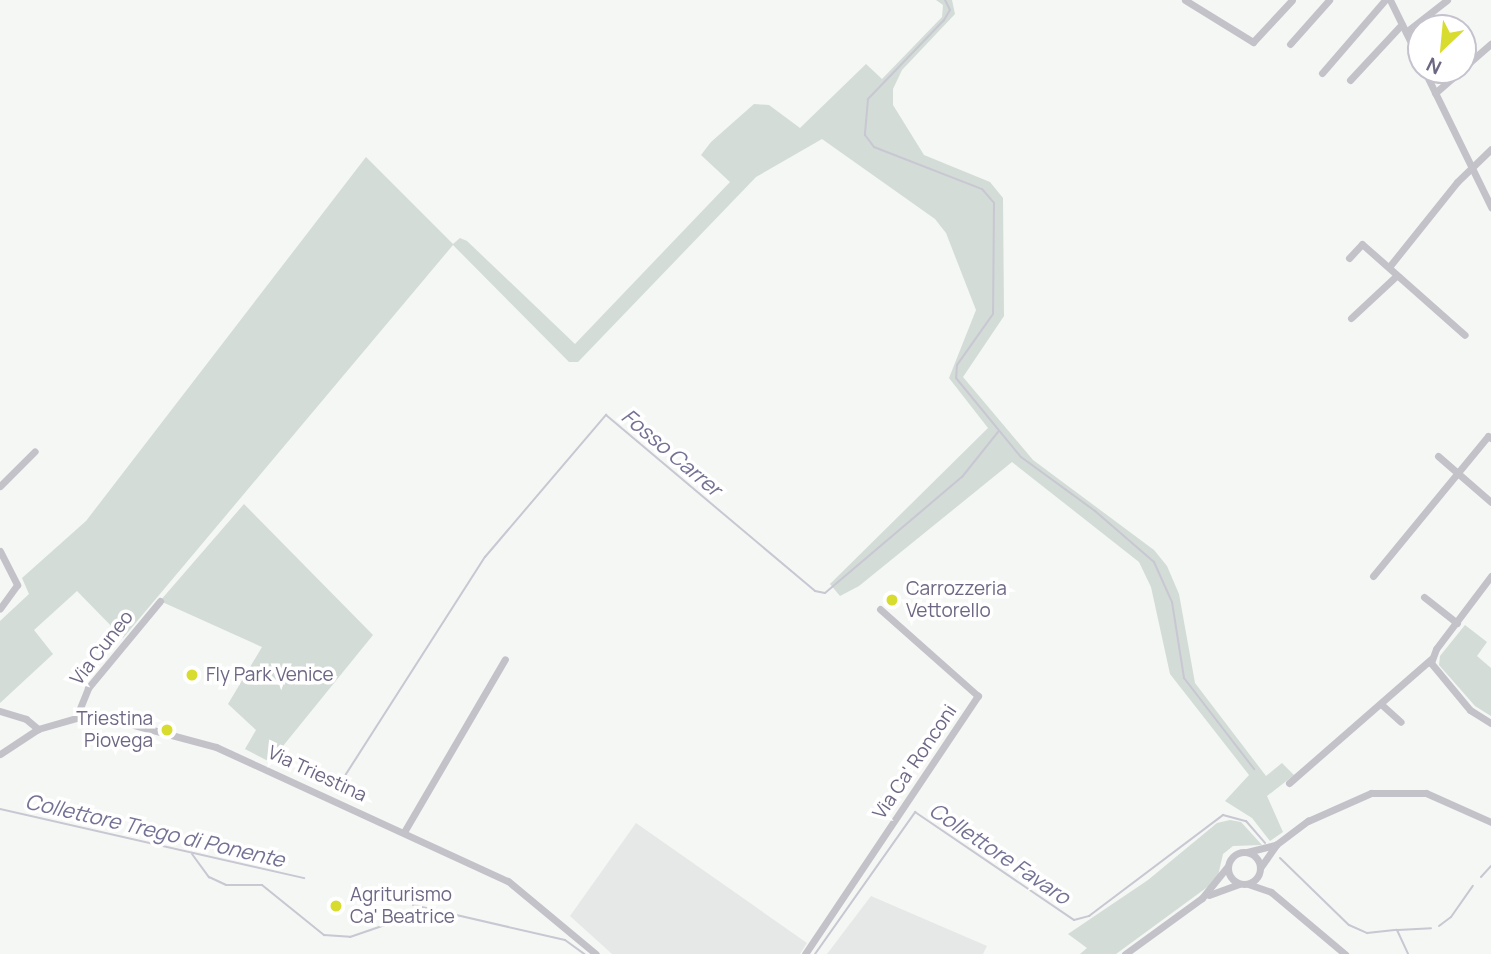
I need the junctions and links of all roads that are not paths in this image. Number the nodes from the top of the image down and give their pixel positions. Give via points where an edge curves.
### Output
1 (1185, 0) edge
2 (1292, 0) edge
3 (1329, 0) edge
4 (1447, 0) edge
5 (1392, 1) edge
6 (1402, 24) junction
7 (1406, 32) joint
8 (1290, 44) dead end
9 (1491, 44) edge
10 (1477, 56) edge
11 (1322, 73) dead end
12 (1350, 80) dead end
13 (1431, 84) edge
14 (1445, 84) edge
15 (1435, 93) junction
16 (1491, 149) edge
17 (1472, 168) junction
18 (1491, 207) edge
19 (1349, 258) dead end
20 (1388, 267) junction
21 (1395, 277) junction
22 (1351, 318) dead end
23 (1465, 335) dead end
24 (1491, 438) edge
25 (35, 451) dead end
26 (1438, 456) dead end
27 (1458, 473) junction
28 (0, 486) edge
29 (1491, 502) edge
30 (0, 551) edge
31 (1373, 576) dead end
32 (1491, 576) edge
33 (1424, 597) dead end
34 (160, 601) dead end
35 (0, 608) edge
36 (880, 609) dead end
37 (1457, 623) junction
38 (505, 659) dead end
39 (1431, 661) junction
40 (1382, 705) junction
41 (0, 711) edge
42 (76, 718) junction
43 (1401, 722) dead end
44 (1491, 723) edge
45 (38, 729) junction
46 (0, 754) edge
47 (1289, 783) dead end
48 (1491, 822) edge
49 (404, 832) junction
50 (1277, 844) junction
51 (1247, 852) junction
52 (1227, 867) junction
53 (1259, 871) junction
54 (1238, 884) junction
55 (1248, 884) junction
56 (1271, 892) junction
57 (1202, 898) junction
58 (596, 954) edge
59 (805, 954) edge
60 (1125, 954) edge
61 (1345, 954) edge

1 - 2 street via 1253,42
3 - 8 street
4 - 7 street
5 - 6 street
5 - 11 street
6 - 7 street
6 - 12 street
9 - 10 street
13 - 15 street
14 - 15 street
15 - 17 street
16 - 17 street
17 - 18 street
17 - 20 street
19 - 20 street via 1362,244
20 - 21 street
21 - 22 street
21 - 23 street
24 - 27 street via 1488,436
25 - 28 street
26 - 27 street
27 - 29 street
27 - 31 street
30 - 35 street via 17,585
32 - 37 street
33 - 37 street
34 - 42 street, Via Cuneo via 88,688
36 - 59 street, Via Ca' Ronconi via 978,696
37 - 39 street
38 - 49 street
39 - 40 street
39 - 44 street via 1470,710
40 - 43 street
40 - 47 street
41 - 45 street via 26,719
42 - 45 street, Via Triestina
42 - 49 street, Via Triestina via 118,721 216,747
45 - 46 street, Via Triestina
48 - 50 street via 1437,796 1382,791 1340,803
49 - 58 street, Via Triestina via 519,888
50 - 51 street
50 - 53 street
51 - 52 street via 1232,857
51 - 53 street via 1257,859
52 - 54 street
52 - 57 street
53 - 55 street
53 - 56 street
54 - 55 street
54 - 57 street
55 - 56 street
56 - 61 street
57 - 60 street

